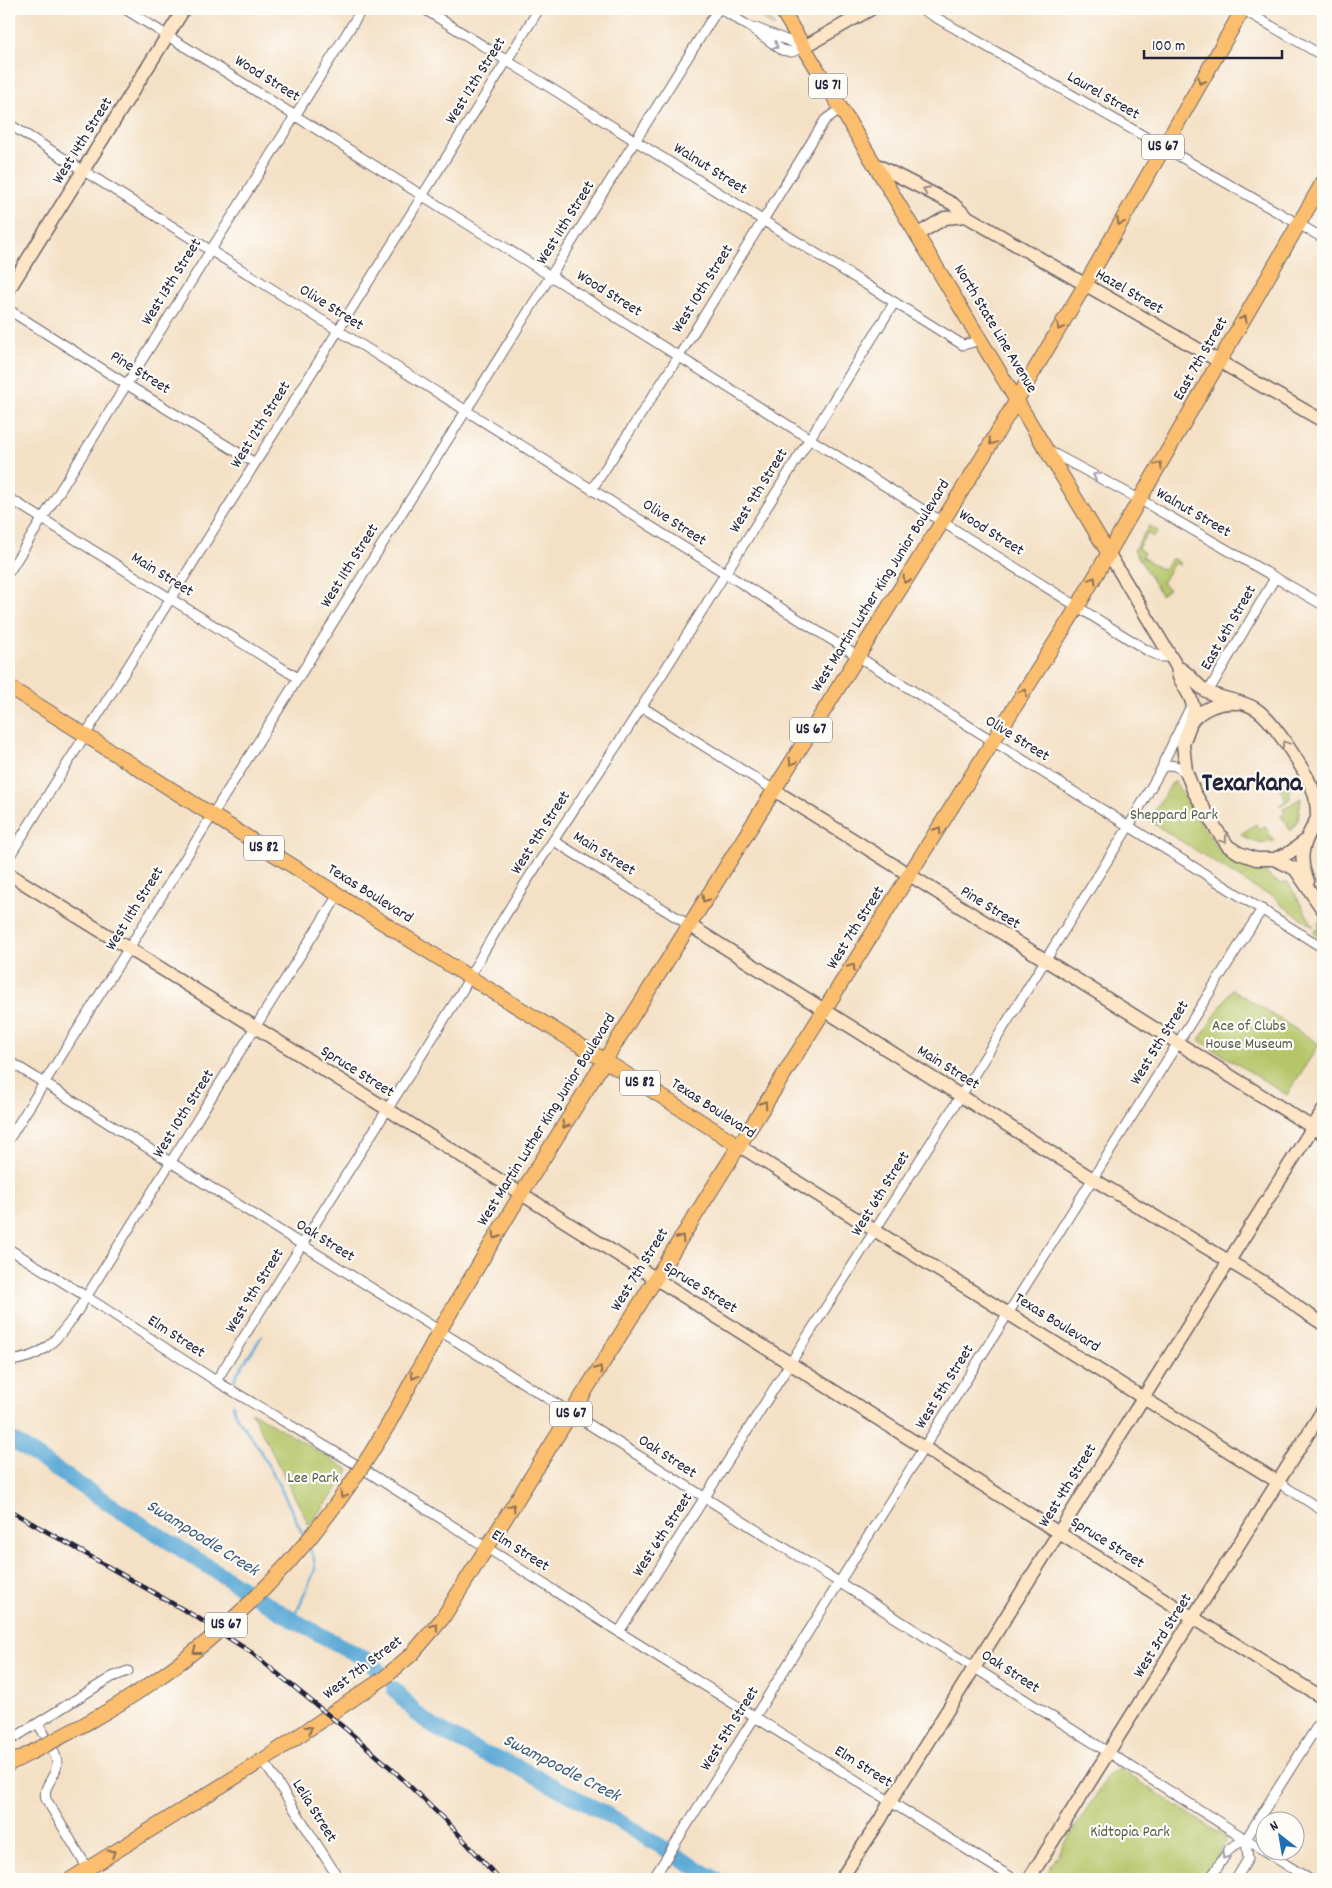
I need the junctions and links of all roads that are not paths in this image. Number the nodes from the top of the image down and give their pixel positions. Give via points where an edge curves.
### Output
1 (125, 9) edge
2 (184, 9) edge
3 (362, 9) edge
4 (424, 9) edge
5 (539, 9) edge
6 (720, 9) edge
7 (782, 9) edge
8 (871, 9) edge
9 (921, 9) edge
10 (1242, 9) edge
11 (167, 35) junction
12 (804, 47) junction
13 (1323, 56) edge
14 (507, 60) junction
15 (841, 108) junction
16 (295, 116) junction
17 (9, 124) edge
18 (635, 140) junction
19 (1163, 147) junction
20 (875, 164) junction
21 (83, 170) junction
22 (1323, 182) edge
23 (423, 196) junction
24 (966, 216) junction
25 (764, 221) junction
26 (1299, 224) junction
27 (918, 234) junction
28 (1323, 238) edge
29 (210, 250) junction
30 (550, 277) junction
31 (1085, 285) junction
32 (9, 289) edge
33 (894, 303) junction
34 (9, 310) edge
35 (338, 330) junction
36 (981, 340) junction
37 (678, 356) junction
38 (1220, 362) junction
39 (126, 384) junction
40 (1017, 400) junction
41 (466, 410) junction
42 (1323, 421) edge
43 (810, 439) junction
44 (1047, 449) junction
45 (255, 462) junction
46 (592, 489) junction
47 (9, 498) edge
48 (1139, 498) junction
49 (43, 519) junction
50 (943, 521) junction
51 (1109, 554) junction
52 (9, 572) edge
53 (724, 573) junction
54 (1275, 578) junction
55 (170, 599) junction
56 (1323, 605) edge
57 (1078, 606) junction
58 (857, 656) junction
59 (1174, 662) junction
60 (298, 678) junction
61 (9, 688) edge
62 (1208, 692) junction
63 (1190, 697) junction
64 (1249, 705) junction
65 (642, 707) junction
66 (1191, 722) junction
67 (84, 734) junction
68 (993, 742) junction
69 (1162, 768) junction
70 (1187, 774) junction
71 (1305, 775) junction
72 (1323, 787) edge
73 (774, 790) junction
74 (1323, 807) edge
75 (211, 814) junction
76 (1317, 819) junction
77 (1129, 826) junction
78 (554, 841) junction
79 (1305, 841) junction
80 (9, 856) edge
81 (1274, 859) junction
82 (9, 874) edge
83 (909, 876) junction
84 (338, 895) junction
85 (1321, 906) edge
86 (1262, 909) junction
87 (689, 925) junction
88 (1323, 948) edge
89 (129, 949) junction
90 (1045, 961) junction
91 (469, 977) junction
92 (825, 1011) junction
93 (256, 1028) junction
94 (1178, 1044) junction
95 (604, 1060) junction
96 (9, 1061) edge
97 (44, 1082) junction
98 (961, 1096) junction
99 (387, 1109) junction
100 (1323, 1111) edge
101 (1318, 1131) edge
102 (9, 1138) edge
103 (738, 1145) junction
104 (171, 1163) junction
105 (1093, 1179) junction
106 (521, 1194) junction
107 (874, 1230) junction
108 (302, 1244) junction
109 (9, 1249) edge
110 (1229, 1261) junction
111 (656, 1279) junction
112 (87, 1297) junction
113 (1008, 1314) junction
114 (1323, 1324) edge
115 (440, 1330) junction
116 (9, 1361) edge
117 (790, 1363) junction
118 (216, 1381) junction
119 (1142, 1397) junction
120 (1323, 1410) edge
121 (572, 1413) junction
122 (924, 1448) junction
123 (1278, 1482) junction
124 (705, 1498) junction
125 (1323, 1511) edge
126 (1058, 1532) junction
127 (486, 1548) junction
128 (839, 1582) junction
129 (1194, 1618) junction
130 (619, 1632) junction
131 (974, 1667) junction
132 (128, 1671) dead end
133 (1323, 1698) edge
134 (756, 1717) junction
135 (1323, 1717) edge
136 (38, 1723) junction
137 (9, 1741) edge
138 (1108, 1752) junction
139 (264, 1760) junction
140 (9, 1764) edge
141 (890, 1802) junction
142 (1246, 1839) junction
143 (862, 1848) junction
144 (81, 1875) edge
145 (654, 1877) edge
146 (339, 1879) edge
147 (841, 1879) edge
148 (849, 1879) edge
149 (1014, 1879) edge
150 (1029, 1879) edge
151 (1210, 1879) edge
152 (1236, 1879) edge
153 (1309, 1879) edge

1 - 11 street, Wood Street
2 - 11 street, West 14th Street
3 - 16 street, West 13th Street
4 - 14 street, Walnut Street
5 - 14 street, West 12th Street
6 - 12 street via 786,52
6 - 18 street, West 11th Street
7 - 12 main road, North State Line Avenue / US 71
8 - 12 street
9 - 19 street, Laurel Street
10 - 13 street
10 -> 19 main road, US 67
11 - 16 street, Wood Street
11 - 21 street, West 14th Street
12 - 15 main road, North State Line Avenue / US 71
14 - 18 street, Walnut Street
14 - 23 street, West 12th Street
15 - 20 main road, North State Line Avenue / US 71
15 - 25 street, West 10th Street via 825,120
16 - 23 street, Wood Street
16 - 29 street, West 13th Street
17 - 21 street, Olive Street
18 - 25 street, Walnut Street
18 - 30 street, West 11th Street
19 - 26 street, Laurel Street
19 -> 31 main road, US 67
24 -> 20 street, Hazel Street via 953,204
20 - 27 main road, North State Line Avenue
21 - 29 street, Olive Street
21 - 32 street, West 14th Street
22 - 26 main road, East 7th Street / US 67
23 - 30 street, Wood Street
23 - 35 street, West 12th Street
24 - 27 street via 945,218
24 - 31 street, Hazel Street
25 - 33 street, Walnut Street
25 - 37 street, West 10th Street
26 - 28 street, Laurel Street
38 -> 26 main road, East 7th Street / US 67
27 - 36 main road, North State Line Avenue
29 - 35 street, Olive Street
29 - 39 street, West 13th Street
30 - 37 street, Wood Street
30 - 41 street, West 11th Street
31 - 38 street, Hazel Street
31 -> 40 main road, US 67
33 - 36 street, Walnut Street via 963,345
33 - 43 street, West 9th Street
34 - 39 street, Pine Street
35 - 41 street, Olive Street
35 - 45 street, West 12th Street
36 - 40 main road, North State Line Avenue
37 - 43 street, Wood Street
37 - 46 street, West 10th Street
38 - 42 street, Hazel Street
48 -> 38 main road, East 7th Street / US 67
39 - 45 street, Pine Street
39 - 49 street, West 13th Street
40 - 44 main road, North State Line Avenue
40 -> 50 main road, West Martin Luther King Junior Boulevard / US 67
41 - 46 street, Olive Street
41 - 60 street, West 11th Street
43 - 50 street, Wood Street
43 - 53 street, West 9th Street
48 -> 44 street, Walnut Street
44 - 51 main road, North State Line Avenue
45 - 55 street, West 12th Street
46 - 53 street, Olive Street
47 - 49 street, Main Street
48 - 51 main road, East 7th Street / US 67
48 - 54 street, Walnut Street
49 - 52 street, West 13th Street
49 - 55 street, Main Street
50 - 57 street, Wood Street
50 -> 58 main road, West Martin Luther King Junior Boulevard / US 67
57 -> 51 main road, West 7th Street / US 67
51 - 59 street, North State Line Avenue
53 - 58 street, Olive Street
53 - 65 street, West 9th Street
54 - 56 street, Walnut Street
54 - 62 street, East 6th Street
55 - 60 street, Main Street
55 - 67 street, West 12th Street
57 - 59 street, Wood Street via 1148,651
68 -> 57 main road, West 7th Street / US 67
58 - 68 street, Olive Street
58 -> 73 main road, West Martin Luther King Junior Boulevard / US 67
59 - 62 street, North State Line Avenue
59 - 63 street, North State Line Avenue via 1178,677
60 - 75 street, West 11th Street
61 - 67 main road, Texas Boulevard / US 82
62 - 64 street, North State Line Avenue
63 - 66 street, North State Line Avenue via 1194,708
63 - 69 street, West 6th Street via 1187,715
64 - 66 street via 1213,706
71 -> 64 street, North State Line Avenue via 1280,735 1264,715
65 - 73 street, Pine Street
65 - 78 street, West 9th Street
66 - 70 street, North State Line Avenue via 1183,744
67 - 75 main road, Texas Boulevard / US 82
67 - 80 street, West 12th Street
68 - 77 street, Olive Street
83 -> 68 main road, West 7th Street / US 67
69 - 70 street via 1174,766
69 - 77 street, West 6th Street
70 -> 81 street, North State Line Avenue via 1194,792 1228,846 1256,859
71 - 72 street
71 - 76 street, North State Line Avenue via 1315,796
73 - 83 street, Pine Street
73 -> 87 main road, West Martin Luther King Junior Boulevard / US 67
74 - 76 street
75 - 84 main road, Texas Boulevard / US 82
75 - 89 street, West 11th Street
76 - 79 street, North State Line Avenue
77 - 86 street, Olive Street
77 - 90 street, West 6th Street
78 - 87 street, Main Street
78 - 91 street, West 9th Street
79 - 81 street
79 - 85 street, North State Line Avenue via 1304,869
81 - 85 street, North State Line Avenue via 1295,869
82 - 89 street, Spruce Street
83 - 90 street, Pine Street
92 -> 83 main road, West 7th Street / US 67
84 - 91 main road, Texas Boulevard / US 82
84 - 93 street, West 10th Street
86 - 88 street, Olive Street
86 - 94 street, West 5th Street
87 - 92 street, Main Street
87 - 95 main road, West Martin Luther King Junior Boulevard / US 67
89 - 93 street, Spruce Street
89 - 97 street, West 11th Street
90 - 94 street, Pine Street
90 - 98 street, West 6th Street
91 - 95 main road, Texas Boulevard / US 82
91 - 99 street, West 9th Street
92 - 98 street, Main Street
103 -> 92 main road, West 7th Street / US 67
93 - 99 street, Spruce Street
93 - 104 street, West 10th Street
94 - 101 street, Pine Street
94 - 105 street, West 5th Street
95 - 103 main road, Texas Boulevard / US 82
95 -> 106 main road, West Martin Luther King Junior Boulevard / US 67
96 - 97 street, Oak Street
97 - 102 street, West 11th Street
97 - 104 street, Oak Street
98 - 105 street, Main Street
98 - 107 street, West 6th Street
99 - 106 street, Spruce Street
99 - 108 street, West 9th Street
100 - 101 street, West 4th Street
101 - 110 street, West 4th Street
103 - 107 street, Texas Boulevard
111 -> 103 main road, West 7th Street / US 67
104 - 108 street, Oak Street
104 - 112 street, West 10th Street
105 - 110 street, Main Street
105 - 113 street, West 5th Street
106 - 111 street, Spruce Street
106 -> 115 main road, West Martin Luther King Junior Boulevard / US 67
107 - 113 street, Texas Boulevard
107 - 117 street, West 6th Street
108 - 115 street, Oak Street
108 - 118 street, West 9th Street
109 - 112 street, Elm Street
110 - 114 street, Main Street
110 - 119 street, West 4th Street
111 - 117 street, Spruce Street
121 -> 111 main road, West 7th Street / US 67
112 - 116 street, West 10th Street via 50,1346 38,1354
112 - 118 street, Elm Street
113 - 119 street, Texas Boulevard
113 - 122 street, West 5th Street
115 - 121 street, Oak Street
115 -> 140 main road, West Martin Luther King Junior Boulevard / US 67, bridge via 365,1464 301,1550 255,1600 201,1647 150,1685 83,1726
117 - 122 street, Spruce Street
117 - 124 street, West 6th Street
118 - 127 street, Elm Street via 358,1465
119 - 123 street, Texas Boulevard
119 - 126 street, West 4th Street
120 - 123 street, West 3rd Street
121 - 124 street, Oak Street
127 -> 121 main road, West 7th Street / US 67
122 - 126 street, Spruce Street
122 - 128 street, West 5th Street
123 - 125 street, Texas Boulevard
123 - 129 street, West 3rd Street
124 - 128 street, Oak Street
124 - 130 street, West 6th Street
126 - 129 street, Spruce Street
126 - 131 street, West 4th Street
127 - 130 street, Elm Street
139 -> 127 main road, West 7th Street / US 67 via 384,1678 412,1654 442,1619
128 - 131 street, Oak Street
128 - 134 street, West 5th Street
129 - 133 street, Spruce Street
129 - 138 street, West 3rd Street
130 - 134 street, Elm Street
131 - 138 street, Oak Street
131 - 141 street, West 4th Street
132 - 136 street via 112,1677
134 - 141 street, Elm Street
134 - 145 street, West 5th Street
135 - 142 street
136 - 137 street
136 - 144 street via 57,1762 44,1790 46,1799
138 - 142 street, Oak Street
138 - 150 street, West 3rd Street
144 -> 139 main road, West 7th Street / US 67
139 - 146 street, Lelia Street
141 - 143 street, West 4th Street
141 - 149 street, Elm Street
142 -> 151 street via 1230,1848
142 - 152 street via 1248,1859
142 - 153 street, Oak Street
143 - 147 street, West 4th Street
143 - 148 street

